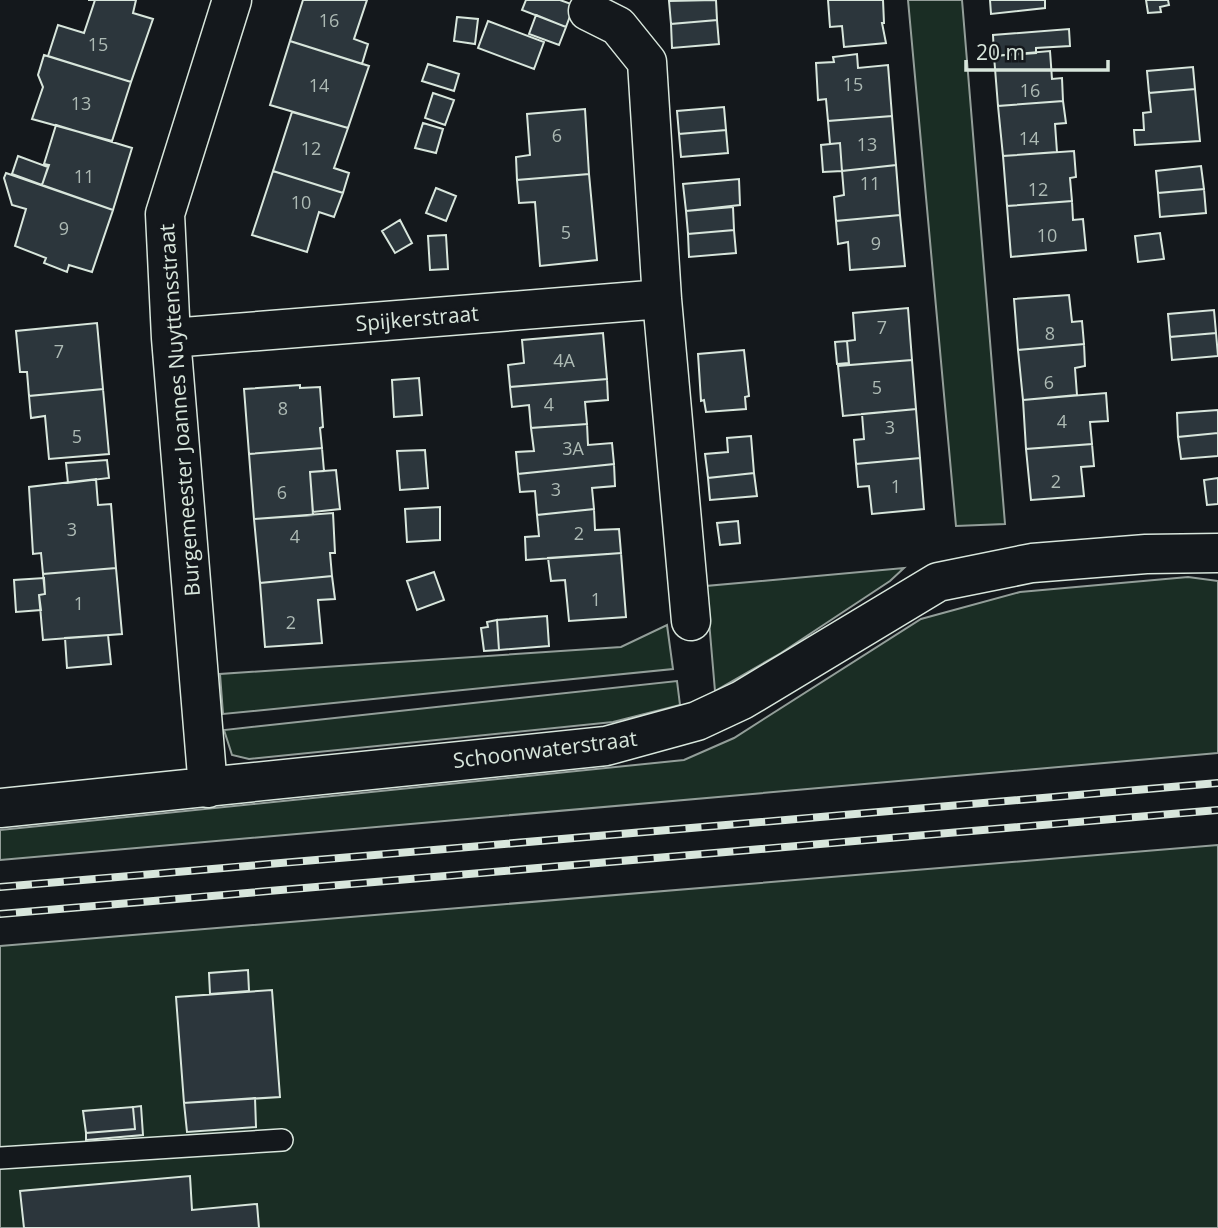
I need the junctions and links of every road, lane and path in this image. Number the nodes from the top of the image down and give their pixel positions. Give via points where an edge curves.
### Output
1 (232, 0) edge
2 (588, 11) dead end
3 (662, 299) junction
4 (171, 338) junction
5 (1218, 553) edge
6 (691, 621) dead end
7 (208, 788) junction
8 (0, 808) edge
9 (282, 1140) dead end
10 (0, 1158) edge

1 - 4 street, Burgemeester Joannes Nuyttensstraat via 165,214
2 - 3 street via 618,26 647,62
3 - 4 street, Spijkerstraat
3 - 6 street
4 - 7 street, Burgemeester Joannes Nuyttensstraat
5 - 7 street, Schoonwaterstraat via 1032,562 938,582 742,700 697,721 606,746
7 - 8 street, Schoonwaterstraat
9 - 10 lane

